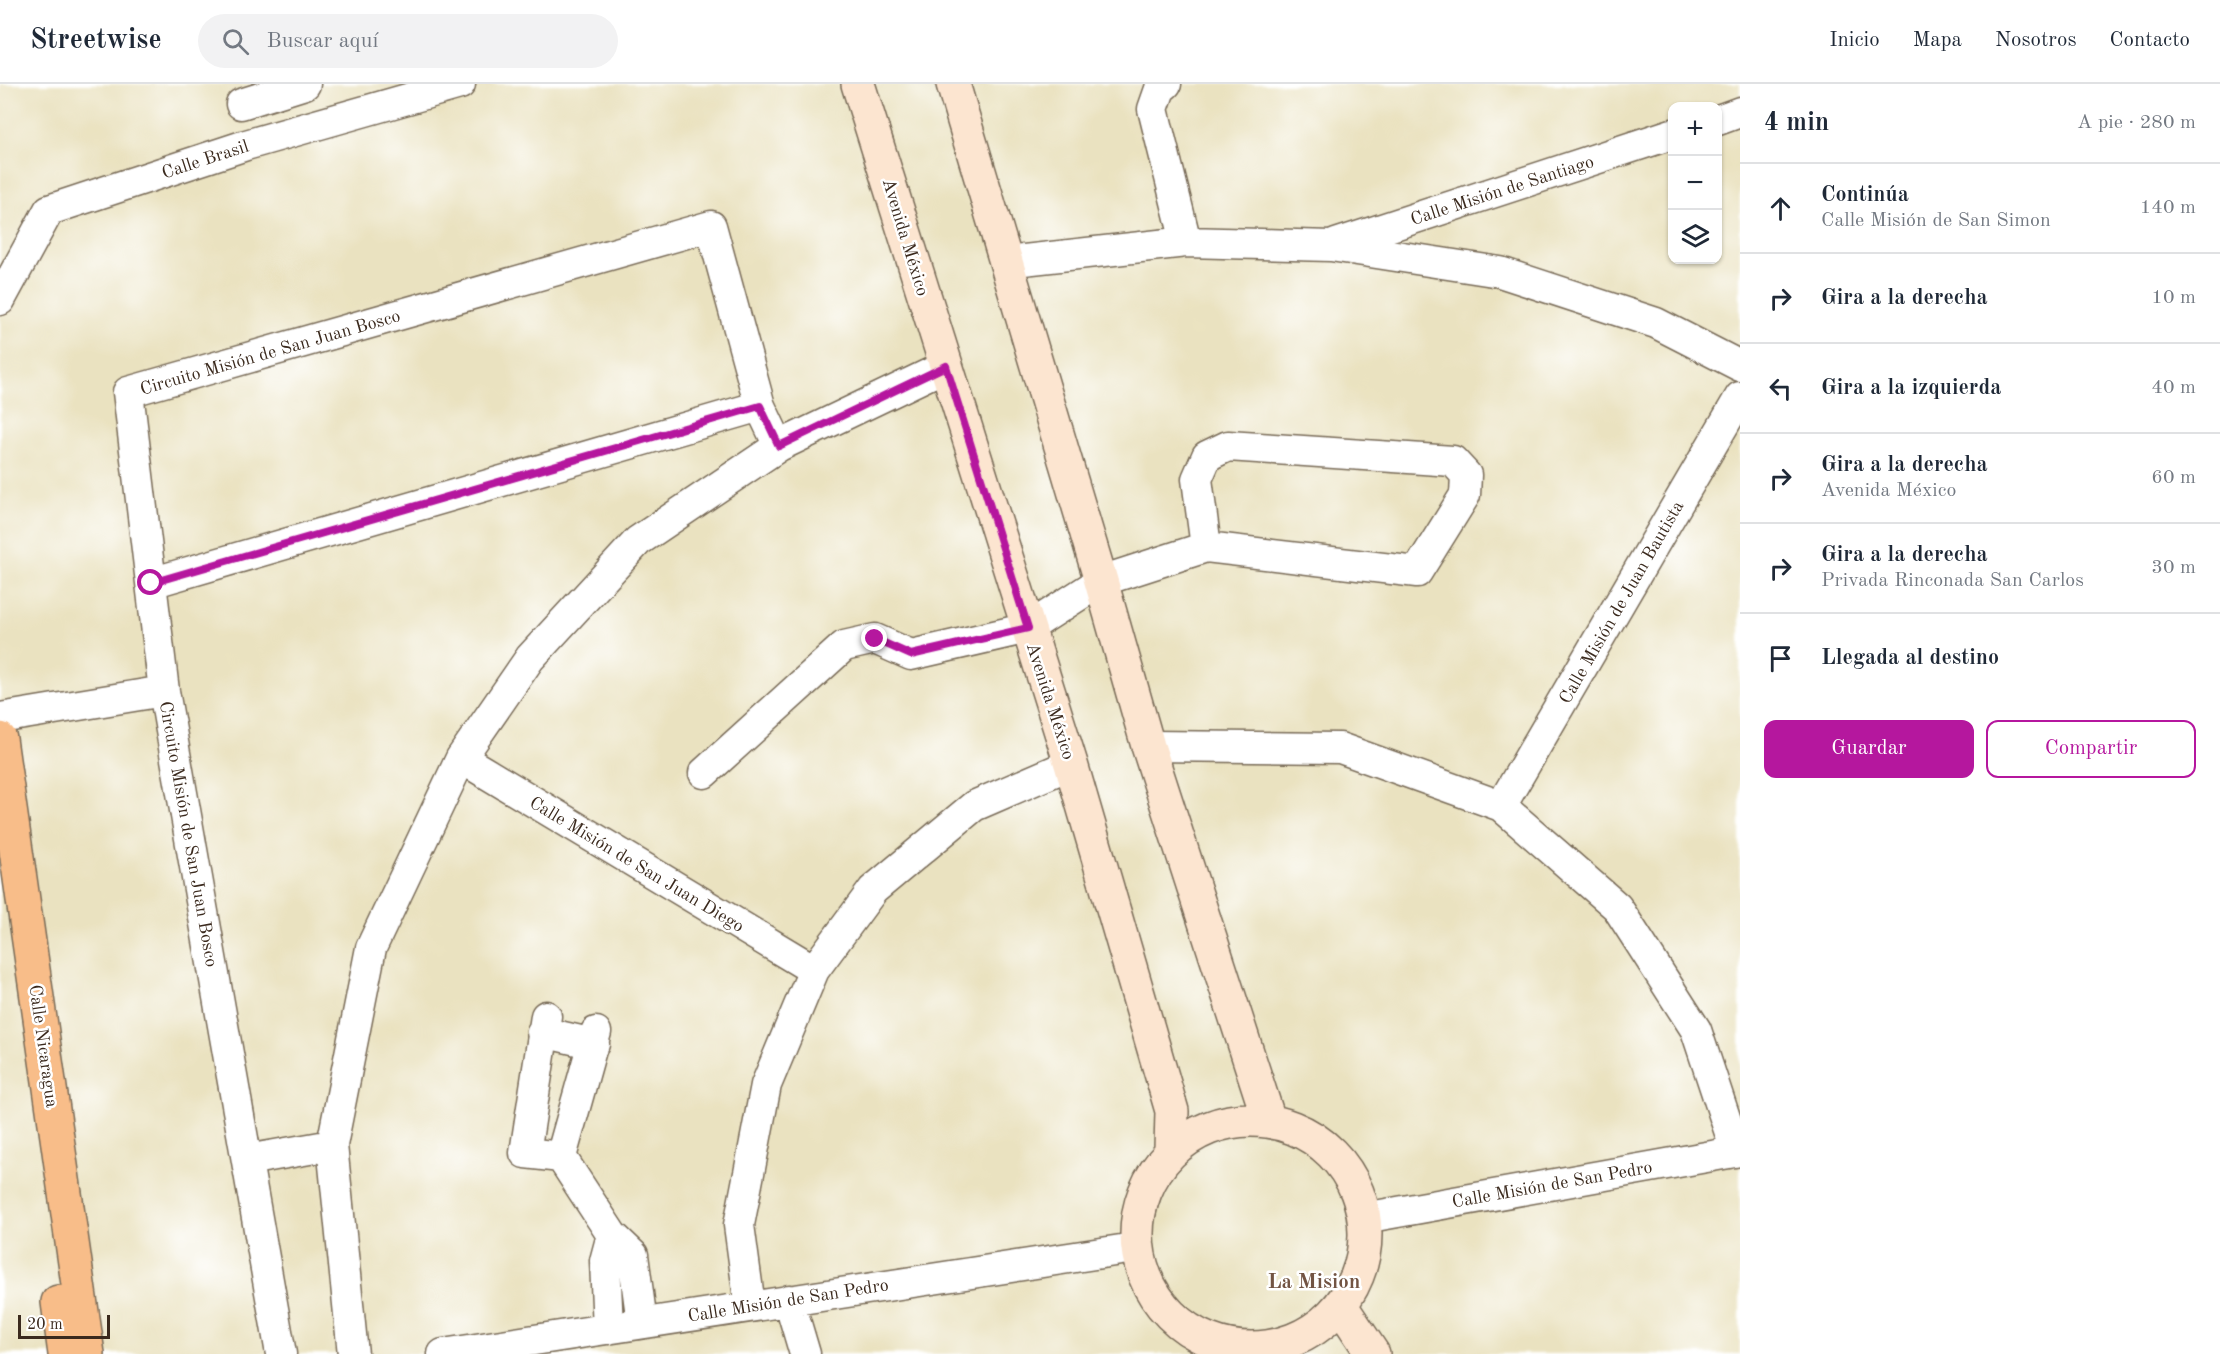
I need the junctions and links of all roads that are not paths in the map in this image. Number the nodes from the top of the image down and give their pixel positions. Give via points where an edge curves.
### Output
1 (305, 84) edge
2 (459, 84) edge
3 (858, 84) edge
4 (953, 84) edge
5 (1166, 84) edge
6 (239, 94) edge
7 (1740, 112) edge
8 (1722, 119) edge
9 (1668, 135) edge
10 (246, 145) junction
11 (1186, 242) junction
12 (1331, 246) junction
13 (1005, 262) junction
14 (0, 300) edge
15 (946, 366) junction
16 (1740, 366) edge
17 (1740, 397) edge
18 (760, 406) junction
19 (779, 446) junction
20 (1206, 547) junction
21 (1101, 580) junction
22 (151, 583) junction
23 (1028, 628) junction
24 (164, 691) junction
25 (0, 718) edge
26 (0, 739) edge
27 (1148, 746) junction
28 (461, 758) junction
29 (1071, 764) junction
30 (704, 773) dead end
31 (1501, 807) junction
32 (0, 875) edge
33 (814, 970) junction
34 (1269, 1120) junction
35 (332, 1145) junction
36 (1171, 1149) junction
37 (1738, 1151) edge
38 (561, 1157) junction
39 (247, 1160) junction
40 (1364, 1218) junction
41 (612, 1235) junction
42 (1134, 1248) junction
43 (789, 1300) junction
44 (750, 1306) junction
45 (1341, 1306) junction
46 (642, 1323) junction
47 (608, 1329) junction
48 (479, 1351) edge
49 (1266, 1352) edge
50 (65, 1354) edge
51 (88, 1354) edge
52 (281, 1354) edge
53 (353, 1354) edge
54 (443, 1354) edge
55 (805, 1354) edge
56 (1373, 1354) edge

1 - 6 street
2 - 10 street, Calle Brasil
3 - 15 street, Avenida México
4 - 13 street
5 - 11 street via 1160,89 1153,110
6 - 10 street
7 - 8 street
9 - 12 street, Calle Misión de Santiago
10 - 14 street, Calle Brasil via 49,210
11 - 12 street
11 - 13 street
12 - 16 street via 1500,272 1656,323
13 - 21 street
15 - 19 street
15 - 23 street, Avenida México
17 - 31 street, Calle Misión de Juan Bautista
18 - 19 street, Circuito Misión de San Juan Bosco
18 - 22 street
18 - 22 street, Circuito Misión de San Juan Bosco via 711,226 128,392
19 - 28 street via 638,541 530,658
20 - 20 street via 1197,479 1207,456 1228,446 1453,461 1466,475 1465,495 1417,572
20 - 21 street
21 - 23 street
21 - 27 street
22 - 24 street, Circuito Misión de San Juan Bosco
23 - 29 street, Avenida México
23 - 30 street via 911,655 875,639 844,646
24 - 25 street
24 - 39 street, Circuito Misión de San Juan Bosco
26 - 51 main road, Calle Nicaragua
27 - 31 street via 1340,748
27 - 34 street
28 - 33 street, Calle Misión de San Juan Diego
28 - 35 street via 371,948
29 - 33 street via 975,806 873,890
29 - 36 street, Avenida México via 1172,1112
31 - 37 street via 1617,907 1696,1030
32 - 50 main road, Calle Nicaragua
33 - 44 street via 766,1085 739,1225
34 - 36 street via 1216,1124
34 - 40 street via 1313,1137 1344,1166 1358,1192
35 - 39 street
35 - 53 street
36 - 42 street via 1139,1200
37 - 40 street, Calle Misión de San Pedro
38 - 38 street via 525,1153 544,1024 595,1038
38 - 41 street
39 - 52 street, Circuito Misión de San Juan Bosco
40 - 45 street via 1361,1267
41 - 46 street via 633,1255
41 - 47 street via 605,1261
42 - 43 street, Calle Misión de San Pedro
42 - 49 street via 1148,1290 1196,1337
43 - 44 street, Calle Misión de San Pedro
43 - 55 street
44 - 46 street, Calle Misión de San Pedro
45 - 49 street via 1308,1335
45 - 56 street
46 - 47 street, Calle Misión de San Pedro
47 - 48 street, Calle Misión de San Pedro
48 - 54 street, Calle Misión de San Pedro

